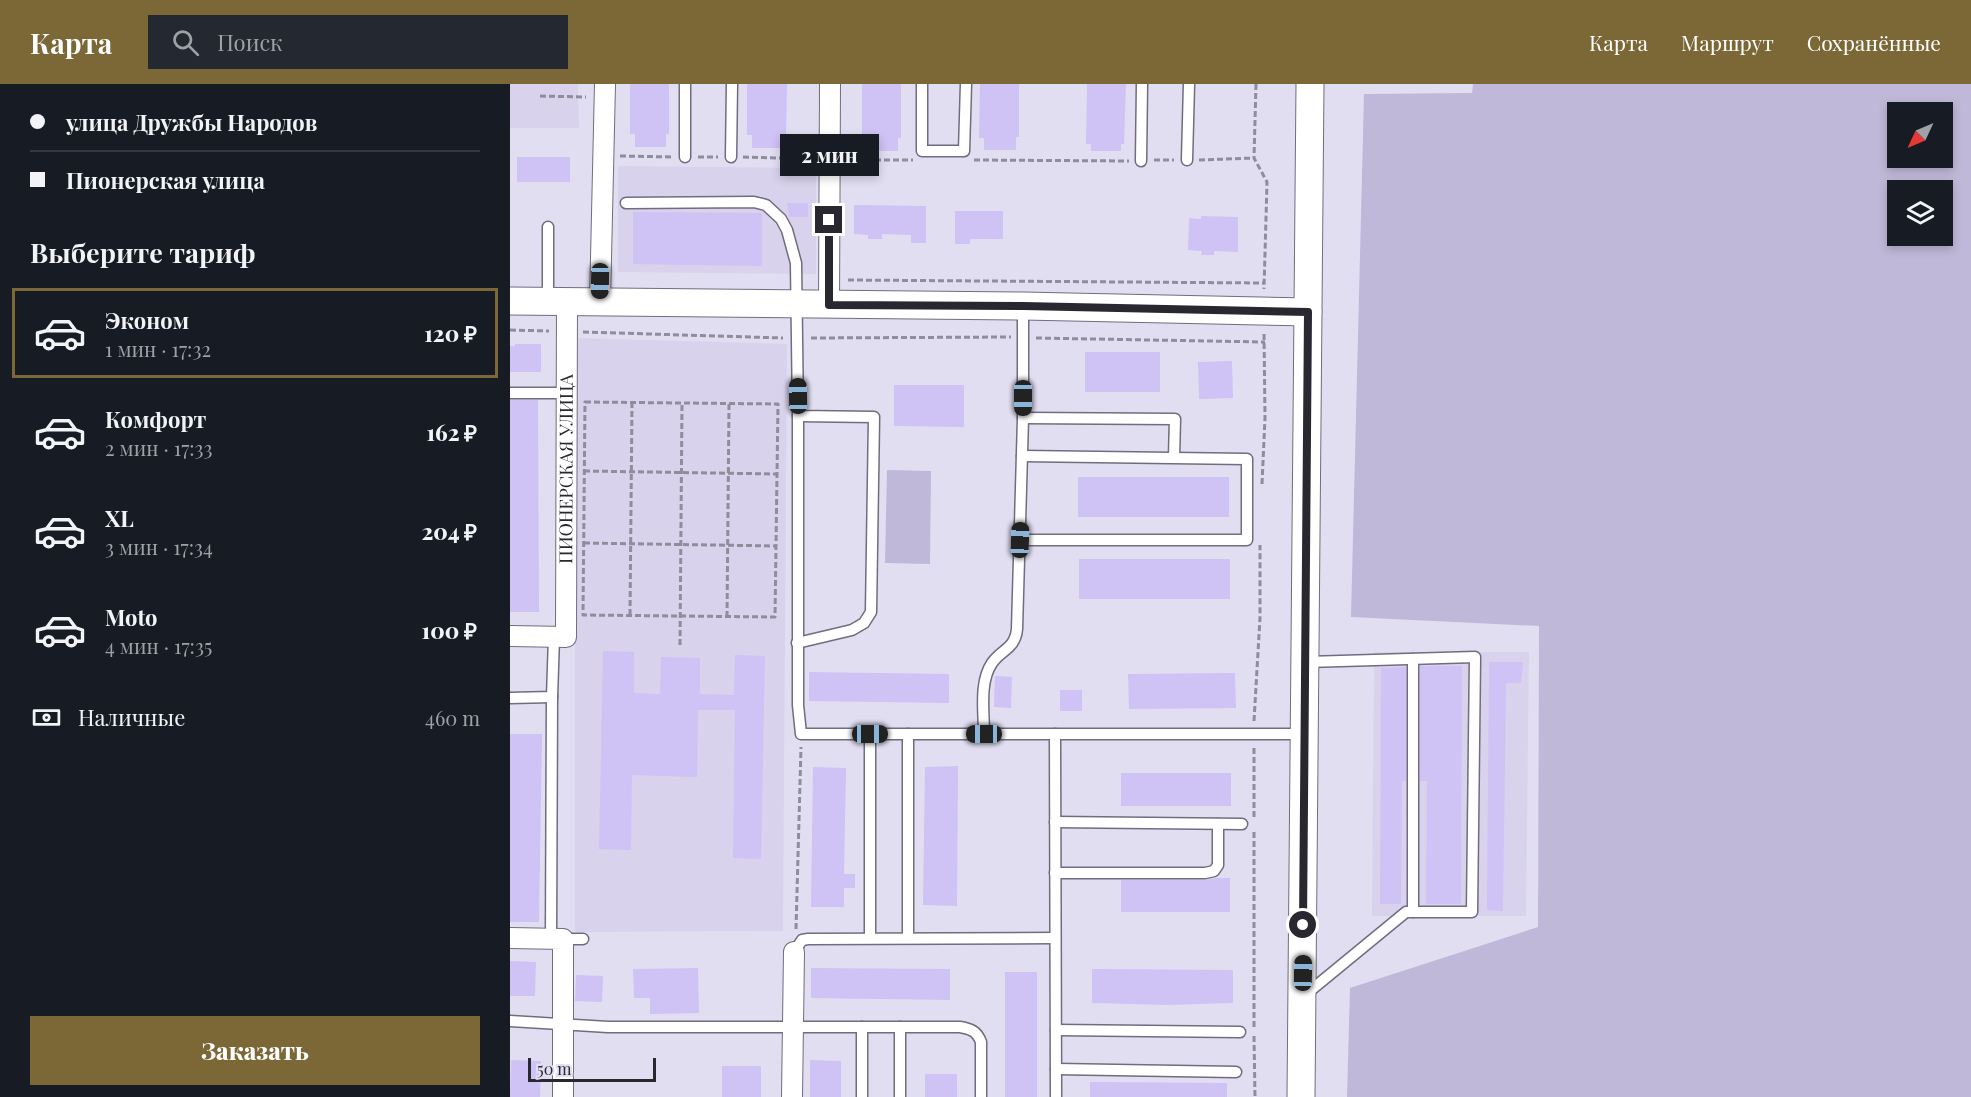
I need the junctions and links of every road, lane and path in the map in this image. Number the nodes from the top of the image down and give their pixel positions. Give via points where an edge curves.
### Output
1 (686, 84) edge
2 (732, 84) edge
3 (830, 84) edge
4 (922, 84) edge
5 (966, 84) edge
6 (1142, 84) edge
7 (1189, 84) edge
8 (1256, 84) edge
9 (1310, 84) edge
10 (604, 91) edge
11 (540, 96) dead end
12 (685, 157) dead end
13 (731, 157) dead end
14 (1141, 160) dead end
15 (1187, 160) dead end
16 (626, 203) dead end
17 (548, 228) dead end
18 (510, 302) edge
19 (557, 302) junction
20 (600, 302) junction
21 (797, 305) junction
22 (829, 305) junction
23 (1023, 306) junction
24 (1264, 311) junction
25 (1308, 312) junction
26 (510, 330) edge
27 (567, 332) junction
28 (1023, 337) junction
29 (797, 338) junction
30 (1265, 342) junction
31 (510, 393) edge
32 (567, 393) junction
33 (632, 402) junction
34 (682, 403) junction
35 (729, 404) junction
36 (798, 416) junction
37 (1023, 418) junction
38 (1022, 456) junction
39 (1174, 457) junction
40 (584, 471) junction
41 (631, 472) junction
42 (681, 473) junction
43 (729, 473) junction
44 (777, 474) junction
45 (1262, 493) dead end
46 (1020, 540) junction
47 (1260, 542) dead end
48 (584, 543) junction
49 (630, 544) junction
50 (680, 545) junction
51 (728, 545) junction
52 (776, 546) junction
53 (630, 615) junction
54 (680, 616) junction
55 (727, 617) junction
56 (510, 636) edge
57 (540, 636) junction
58 (797, 643) junction
59 (680, 645) dead end
60 (1413, 658) junction
61 (1306, 662) junction
62 (552, 697) junction
63 (510, 698) edge
64 (801, 734) junction
65 (870, 734) junction
66 (908, 734) junction
67 (984, 734) junction
68 (1055, 734) junction
69 (1254, 734) junction
70 (1305, 734) junction
71 (1055, 822) junction
72 (1218, 824) junction
73 (1242, 824) dead end
74 (1055, 873) junction
75 (1413, 912) junction
76 (510, 938) edge
77 (870, 938) junction
78 (908, 938) junction
79 (1055, 938) junction
80 (557, 939) junction
81 (584, 939) dead end
82 (794, 952) junction
83 (1302, 997) junction
84 (510, 1021) edge
85 (563, 1023) junction
86 (793, 1027) junction
87 (862, 1027) junction
88 (900, 1027) junction
89 (1056, 1030) junction
90 (1240, 1032) dead end
91 (1056, 1069) junction
92 (1236, 1072) dead end
93 (563, 1097) edge
94 (792, 1097) edge
95 (862, 1097) edge
96 (900, 1097) edge
97 (981, 1097) edge
98 (1056, 1097) edge
99 (1255, 1097) edge
100 (1301, 1097) edge

1 - 12 lane
2 - 13 lane
3 - 22 street
4 - 5 lane via 921,151 964,151
6 - 14 lane
7 - 15 lane
8 - 24 path via 1254,158 1267,182
9 - 25 street
10 - 11 path
10 - 20 street
16 - 21 lane via 766,205 787,230 796,263
17 - 19 lane
18 - 19 street
19 - 20 street
19 - 27 street, ПИОНЕРСКАЯ УЛИЦА
20 - 21 street
21 - 22 street
21 - 29 lane
22 - 23 street
23 - 24 street
23 - 28 lane
24 - 25 street
24 - 30 path
25 - 61 street
26 - 27 path
27 - 29 path
27 - 32 street, ПИОНЕРСКАЯ УЛИЦА
28 - 29 path
28 - 30 path
28 - 37 lane
29 - 36 lane
30 - 45 path
31 - 32 lane
32 - 57 street, ПИОНЕРСКАЯ УЛИЦА via 566,637
33 - 34 path
33 - 40 path via 585,402
33 - 41 path
34 - 35 path
34 - 42 path
35 - 43 path
35 - 44 path via 778,404
36 - 58 lane
36 - 58 lane via 874,417 871,612 864,623 852,630
37 - 38 lane
37 - 39 lane via 1175,419
38 - 39 lane
38 - 46 lane
39 - 46 lane via 1247,459 1247,540
40 - 41 path
40 - 48 path
41 - 42 path
41 - 49 path
42 - 43 path
42 - 50 path
43 - 44 path
43 - 51 path
44 - 52 path
46 - 67 lane via 1016,636 986,674
47 - 69 path
48 - 49 path
48 - 53 path via 583,615
49 - 50 path
49 - 53 path
50 - 51 path
50 - 54 path
51 - 52 path
51 - 55 path
52 - 55 path via 776,617
53 - 54 path
54 - 55 path
54 - 59 path
56 - 57 street
57 - 62 lane via 554,637
58 - 64 lane
60 - 61 lane
60 - 75 lane
60 - 75 lane via 1475,657 1472,912
61 - 70 street
62 - 63 lane
62 - 80 lane
64 - 65 lane
64 - 82 path
65 - 66 lane
65 - 77 lane
66 - 67 lane
66 - 78 lane
67 - 68 lane
68 - 69 lane
68 - 71 lane
69 - 70 lane
69 - 99 path
70 - 83 street
71 - 72 lane
71 - 74 lane
72 - 73 lane
72 - 74 lane via 1218,865 1214,871
74 - 79 lane
75 - 83 lane via 1406,912
76 - 80 street
77 - 78 lane
77 - 82 lane via 802,940
78 - 79 lane
79 - 89 lane
80 - 81 lane
80 - 85 street
82 - 86 street
83 - 100 street
84 - 85 lane
85 - 86 lane via 608,1027
85 - 93 street
86 - 87 lane
86 - 94 street
87 - 88 lane
87 - 95 lane
88 - 96 lane
88 - 97 lane via 960,1027 978,1034
89 - 90 lane
89 - 91 lane
91 - 92 lane
91 - 98 lane

